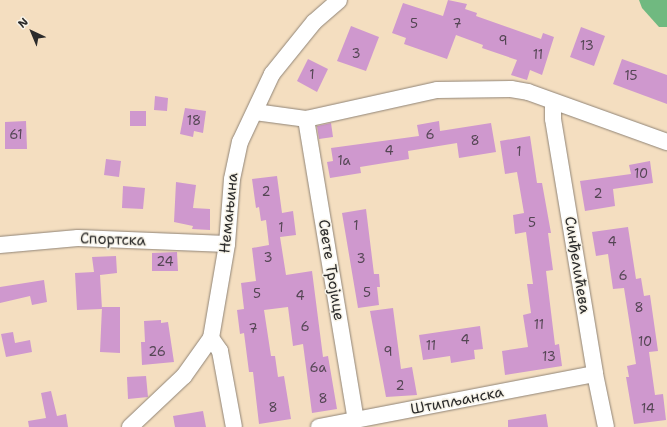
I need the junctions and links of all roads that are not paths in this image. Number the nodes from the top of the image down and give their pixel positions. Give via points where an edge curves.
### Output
1 (339, 0) edge
2 (552, 102) junction
3 (255, 112) junction
4 (306, 119) junction
5 (667, 142) edge
6 (0, 244) edge
7 (227, 244) junction
8 (211, 338) junction
9 (595, 374) junction
10 (356, 420) junction
11 (130, 427) edge
12 (234, 427) edge
13 (319, 427) edge
14 (606, 427) edge

1 - 3 street, Немањина via 314,22 272,74
2 - 4 street via 528,92 511,89 437,90
2 - 5 street
2 - 9 street, Синђелићева
3 - 4 street
3 - 7 street, Немањина via 240,142 232,179
4 - 10 street, Свете Тројице
6 - 7 street, Спортска via 78,238
7 - 8 street, Немањина
8 - 11 street, Немањина via 184,376
8 - 12 street via 220,351
9 - 10 street, Штипљанска
9 - 14 street, Синђелићева
10 - 13 street, Штипљанска

